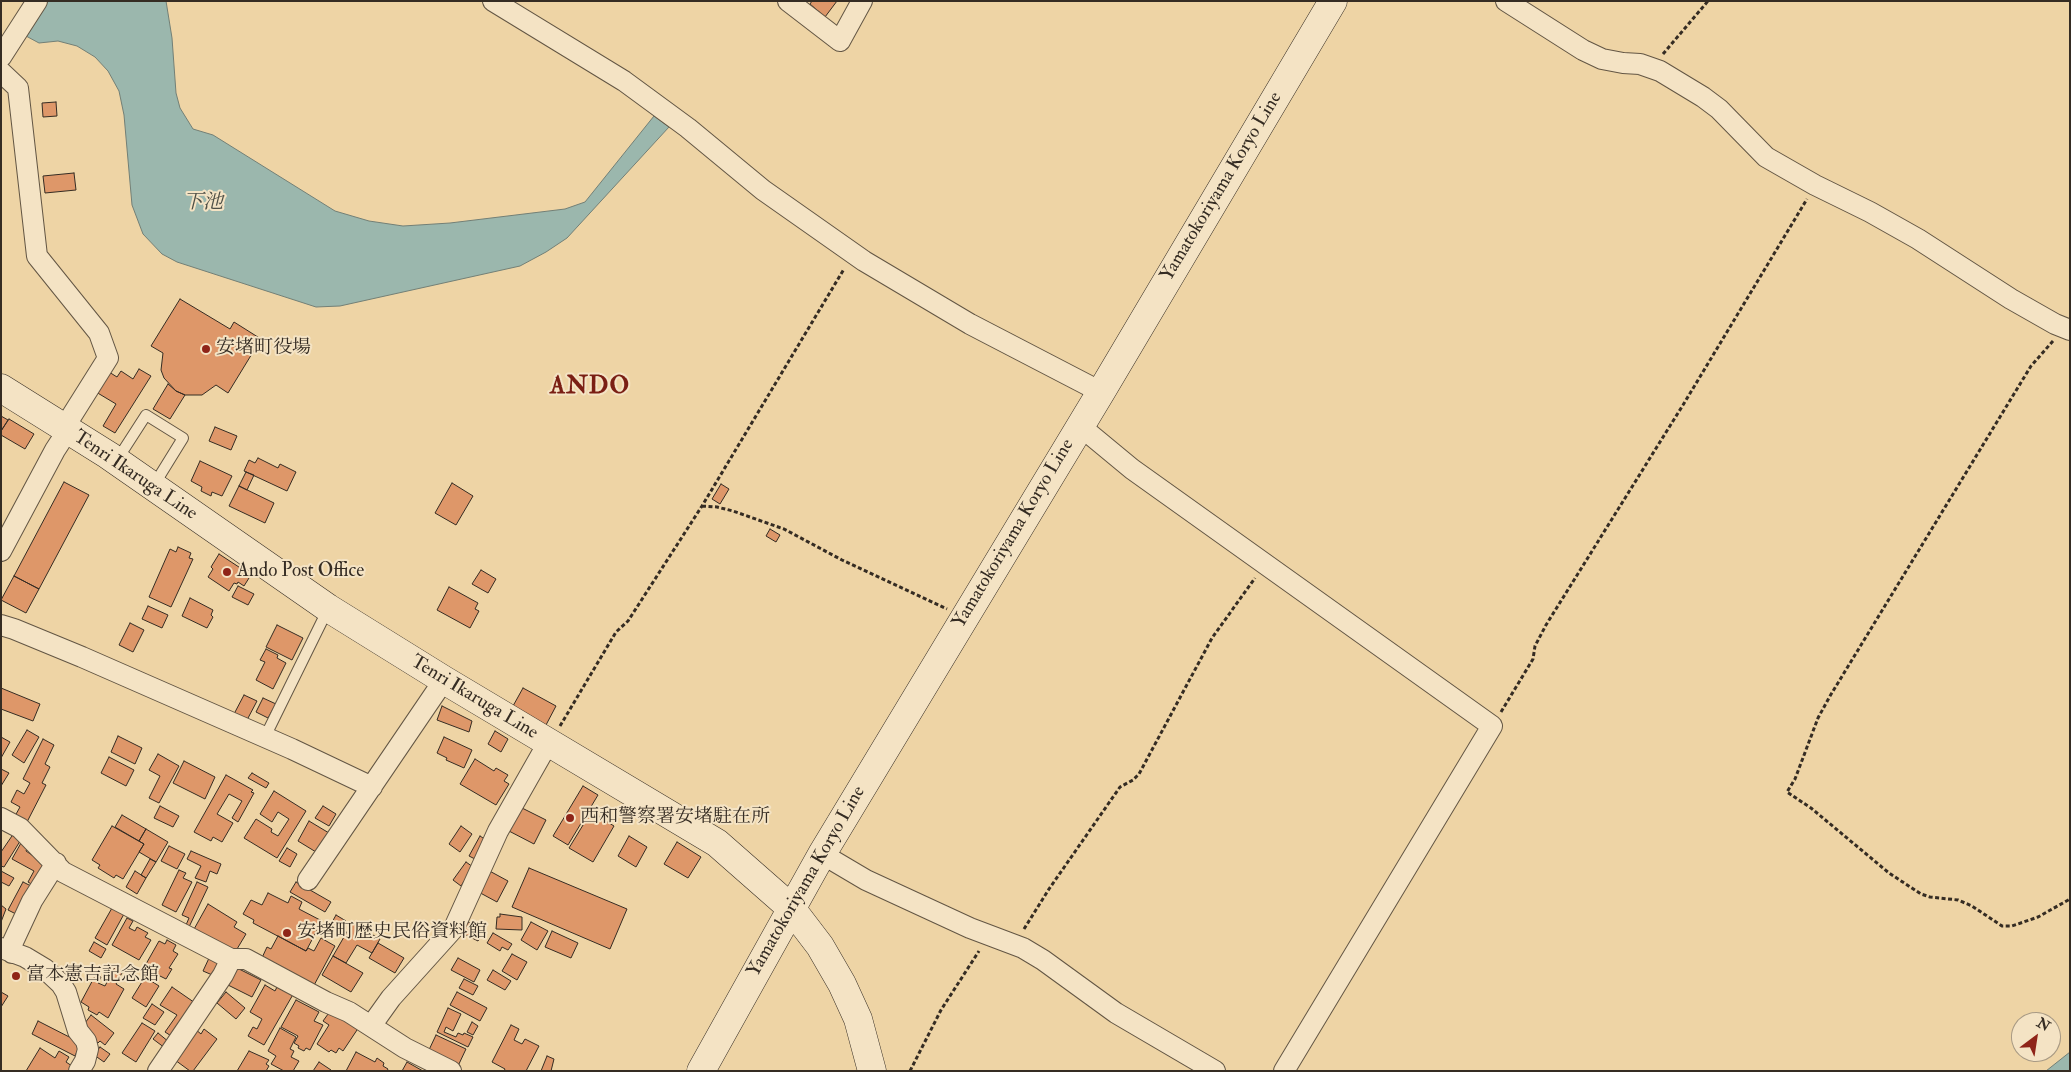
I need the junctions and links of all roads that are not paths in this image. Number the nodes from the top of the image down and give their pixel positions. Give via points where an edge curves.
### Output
1 (37, 1) edge
2 (494, 1) edge
3 (788, 1) edge
4 (862, 1) edge
5 (1333, 1) edge
6 (1506, 1) edge
7 (1, 57) edge
8 (5, 76) edge
9 (2068, 329) edge
10 (1, 388) edge
11 (1101, 392) junction
12 (1080, 426) junction
13 (66, 429) junction
14 (116, 461) junction
15 (153, 486) junction
16 (1, 551) edge
17 (328, 608) junction
18 (1, 625) edge
19 (444, 680) junction
20 (265, 737) junction
21 (548, 743) junction
22 (372, 787) junction
23 (1, 818) edge
24 (822, 854) junction
25 (56, 863) junction
26 (308, 880) dead end
27 (791, 908) junction
28 (7, 951) edge
29 (232, 959) junction
30 (371, 1026) junction
31 (79, 1071) edge
32 (158, 1071) edge
33 (451, 1071) edge
34 (702, 1071) edge
35 (872, 1071) edge
36 (1214, 1071) edge
37 (1284, 1071) edge

1 - 7 street
2 - 11 street via 624,80 763,190 854,255 970,324
3 - 4 street via 840,41
5 - 11 main road, Yamatokoriyama Koryo Line
6 - 9 street via 1590,53 1609,60 1651,67 1703,97 1733,122 1766,157 1918,239 2010,298
8 - 13 street via 18,88 37,256 99,333 108,358
10 - 13 main road, Tenri Ikaruga Line
11 - 12 main road, Yamatokoriyama Koryo Line
12 - 24 main road, Yamatokoriyama Koryo Line
12 - 37 street via 1132,469 1492,726
13 - 14 main road, Tenri Ikaruga Line
13 - 16 street
14 - 15 main road, Tenri Ikaruga Line
14 - 15 lane via 146,415 183,438
15 - 17 main road, Tenri Ikaruga Line
17 - 19 main road, Tenri Ikaruga Line
17 - 20 lane
18 - 20 street
19 - 21 main road, Tenri Ikaruga Line
19 - 22 street
20 - 22 street
21 - 27 main road, Tenri Ikaruga Line via 717,844
21 - 30 street via 498,830 454,928 391,998
22 - 26 street
23 - 25 street via 20,828
24 - 27 main road, Yamatokoriyama Koryo Line
24 - 36 street via 866,880 1043,960 1116,1013
25 - 28 street
25 - 29 street via 63,872
27 - 34 main road, Yamatokoriyama Koryo Line
27 - 35 main road, Tenri Ikaruga Line via 820,946 842,984 858,1019
28 - 31 street via 45,969 66,992 78,1031 88,1049
29 - 30 street via 246,959
29 - 32 street
30 - 33 street via 405,1048

